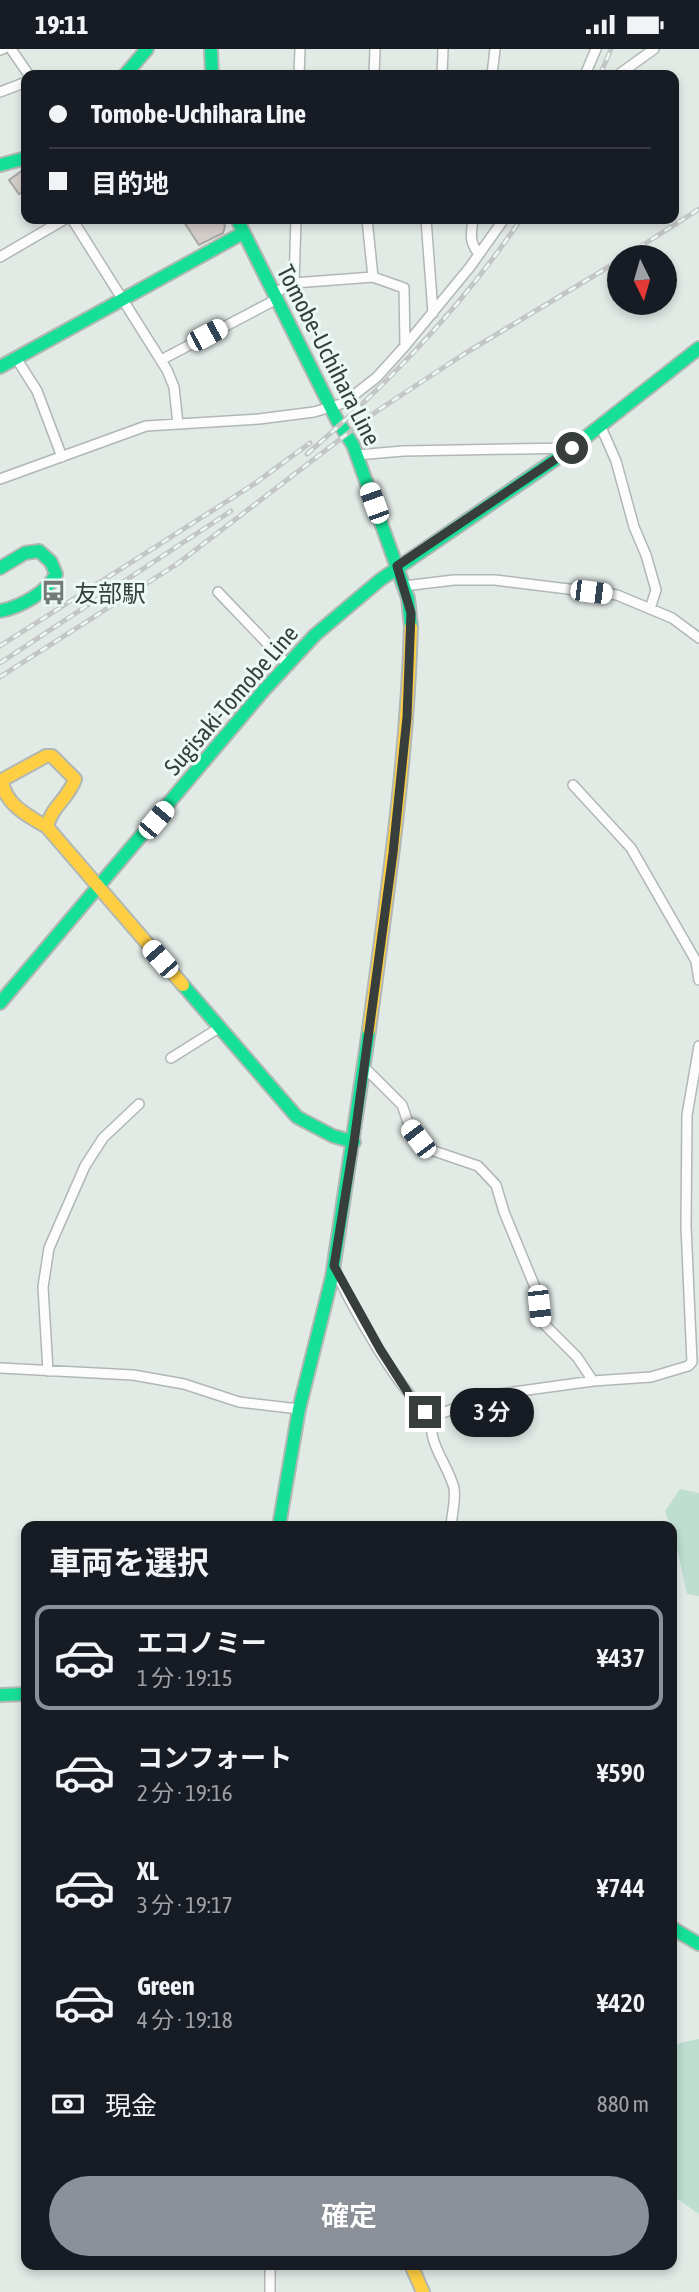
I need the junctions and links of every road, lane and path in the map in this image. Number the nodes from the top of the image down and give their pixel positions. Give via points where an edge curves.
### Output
1 (11, 49) edge
2 (147, 49) edge
3 (211, 49) edge
4 (300, 49) edge
5 (374, 49) edge
6 (443, 49) edge
7 (495, 49) edge
8 (596, 49) edge
9 (654, 49) edge
10 (26, 70) edge
11 (129, 70) edge
12 (212, 70) edge
13 (299, 70) edge
14 (374, 70) edge
15 (442, 70) edge
16 (493, 70) edge
17 (587, 70) edge
18 (625, 70) edge
19 (21, 84) edge
20 (0, 92) edge
21 (21, 159) edge
22 (0, 165) edge
23 (56, 224) edge
24 (75, 224) edge
25 (239, 224) edge
26 (296, 224) edge
27 (368, 224) edge
28 (425, 224) edge
29 (472, 224) edge
30 (501, 224) edge
31 (243, 233) junction
32 (480, 254) junction
33 (0, 257) edge
34 (373, 277) junction
35 (294, 283) junction
36 (275, 296) junction
37 (122, 299) junction
38 (433, 313) junction
39 (405, 346) junction
40 (699, 348) edge
41 (16, 358) junction
42 (161, 360) junction
43 (0, 367) edge
44 (331, 409) junction
45 (178, 424) junction
46 (600, 425) junction
47 (572, 448) junction
48 (357, 455) junction
49 (62, 457) junction
50 (0, 479) edge
51 (397, 566) junction
52 (0, 569) edge
53 (404, 586) junction
54 (218, 592) dead end
55 (650, 609) junction
56 (1, 610) edge
57 (699, 638) edge
58 (287, 664) junction
59 (573, 785) dead end
60 (50, 811) junction
61 (32, 818) junction
62 (47, 827) junction
63 (99, 887) junction
64 (699, 980) edge
65 (0, 1003) edge
66 (219, 1028) junction
67 (699, 1046) edge
68 (171, 1059) dead end
69 (363, 1066) junction
70 (139, 1104) dead end
71 (354, 1142) junction
72 (334, 1266) junction
73 (0, 1368) edge
74 (48, 1371) junction
75 (593, 1381) junction
76 (299, 1409) junction
77 (434, 1416) junction
78 (280, 1521) edge
79 (451, 1521) edge
80 (21, 1694) edge
81 (0, 1695) edge
82 (677, 1931) edge
83 (699, 1944) edge
84 (271, 2270) edge
85 (413, 2270) edge
86 (270, 2292) edge
87 (423, 2292) edge

1 - 10 street
2 - 11 street
3 - 12 street
4 - 13 street
5 - 14 street
6 - 15 street
7 - 16 street
8 - 17 street
9 - 18 street
19 - 20 street
21 - 22 street
23 - 33 street
24 - 37 street
25 - 31 street, Tomobe-Uchihara Line
26 - 35 street
27 - 34 street
28 - 38 street
29 - 32 street via 472,245
30 - 32 street
31 - 36 street, Tomobe-Uchihara Line
31 - 37 street
32 - 38 street
34 - 35 street
34 - 39 street via 404,288
35 - 36 street
36 - 42 street
36 - 44 street, Tomobe-Uchihara Line
37 - 41 street
37 - 42 street
38 - 39 street
39 - 44 street via 377,377
40 - 46 street
41 - 43 street
41 - 49 street via 37,391
42 - 45 street via 174,387
44 - 45 street
44 - 48 street, Tomobe-Uchihara Line
45 - 49 street via 146,426
46 - 47 street
46 - 55 street via 616,461 656,590
47 - 48 street
47 - 51 street
48 - 51 street, Tomobe-Uchihara Line
49 - 50 street
51 - 53 street, Tomobe-Uchihara Line
51 - 58 street, Sugisaki-Tomobe Line
52 - 56 street via 37,550 44,552 56,573 50,584 9,610
53 - 55 street via 495,580 617,595
53 - 69 street, Tomobe-Uchihara Line via 411,613 407,717
54 - 58 street
55 - 57 street
58 - 63 street, Sugisaki-Tomobe Line
59 - 64 street via 631,848 696,961
60 - 61 street
60 - 61 street via 75,779 61,761 46,756 2,780 6,796
60 - 62 street
61 - 62 street
62 - 63 street
63 - 65 street, Sugisaki-Tomobe Line
63 - 66 street
66 - 68 street
66 - 71 street via 297,1117
67 - 75 street via 687,1115 692,1362 651,1377
69 - 71 street, Tomobe-Uchihara Line
69 - 75 street via 402,1105 418,1139 434,1151 478,1166 496,1185 537,1292 540,1320 577,1357
70 - 74 street via 103,1138 85,1166 49,1248 43,1287
71 - 72 street, Tomobe-Uchihara Line
72 - 76 street, Tomobe-Uchihara Line
72 - 77 street via 410,1396
73 - 74 street
74 - 76 street via 133,1375 184,1384 239,1402
75 - 77 street via 492,1395
76 - 78 street, Tomobe-Uchihara Line
77 - 79 street via 432,1436 454,1490
80 - 81 street
82 - 83 street
84 - 86 street
85 - 87 street

